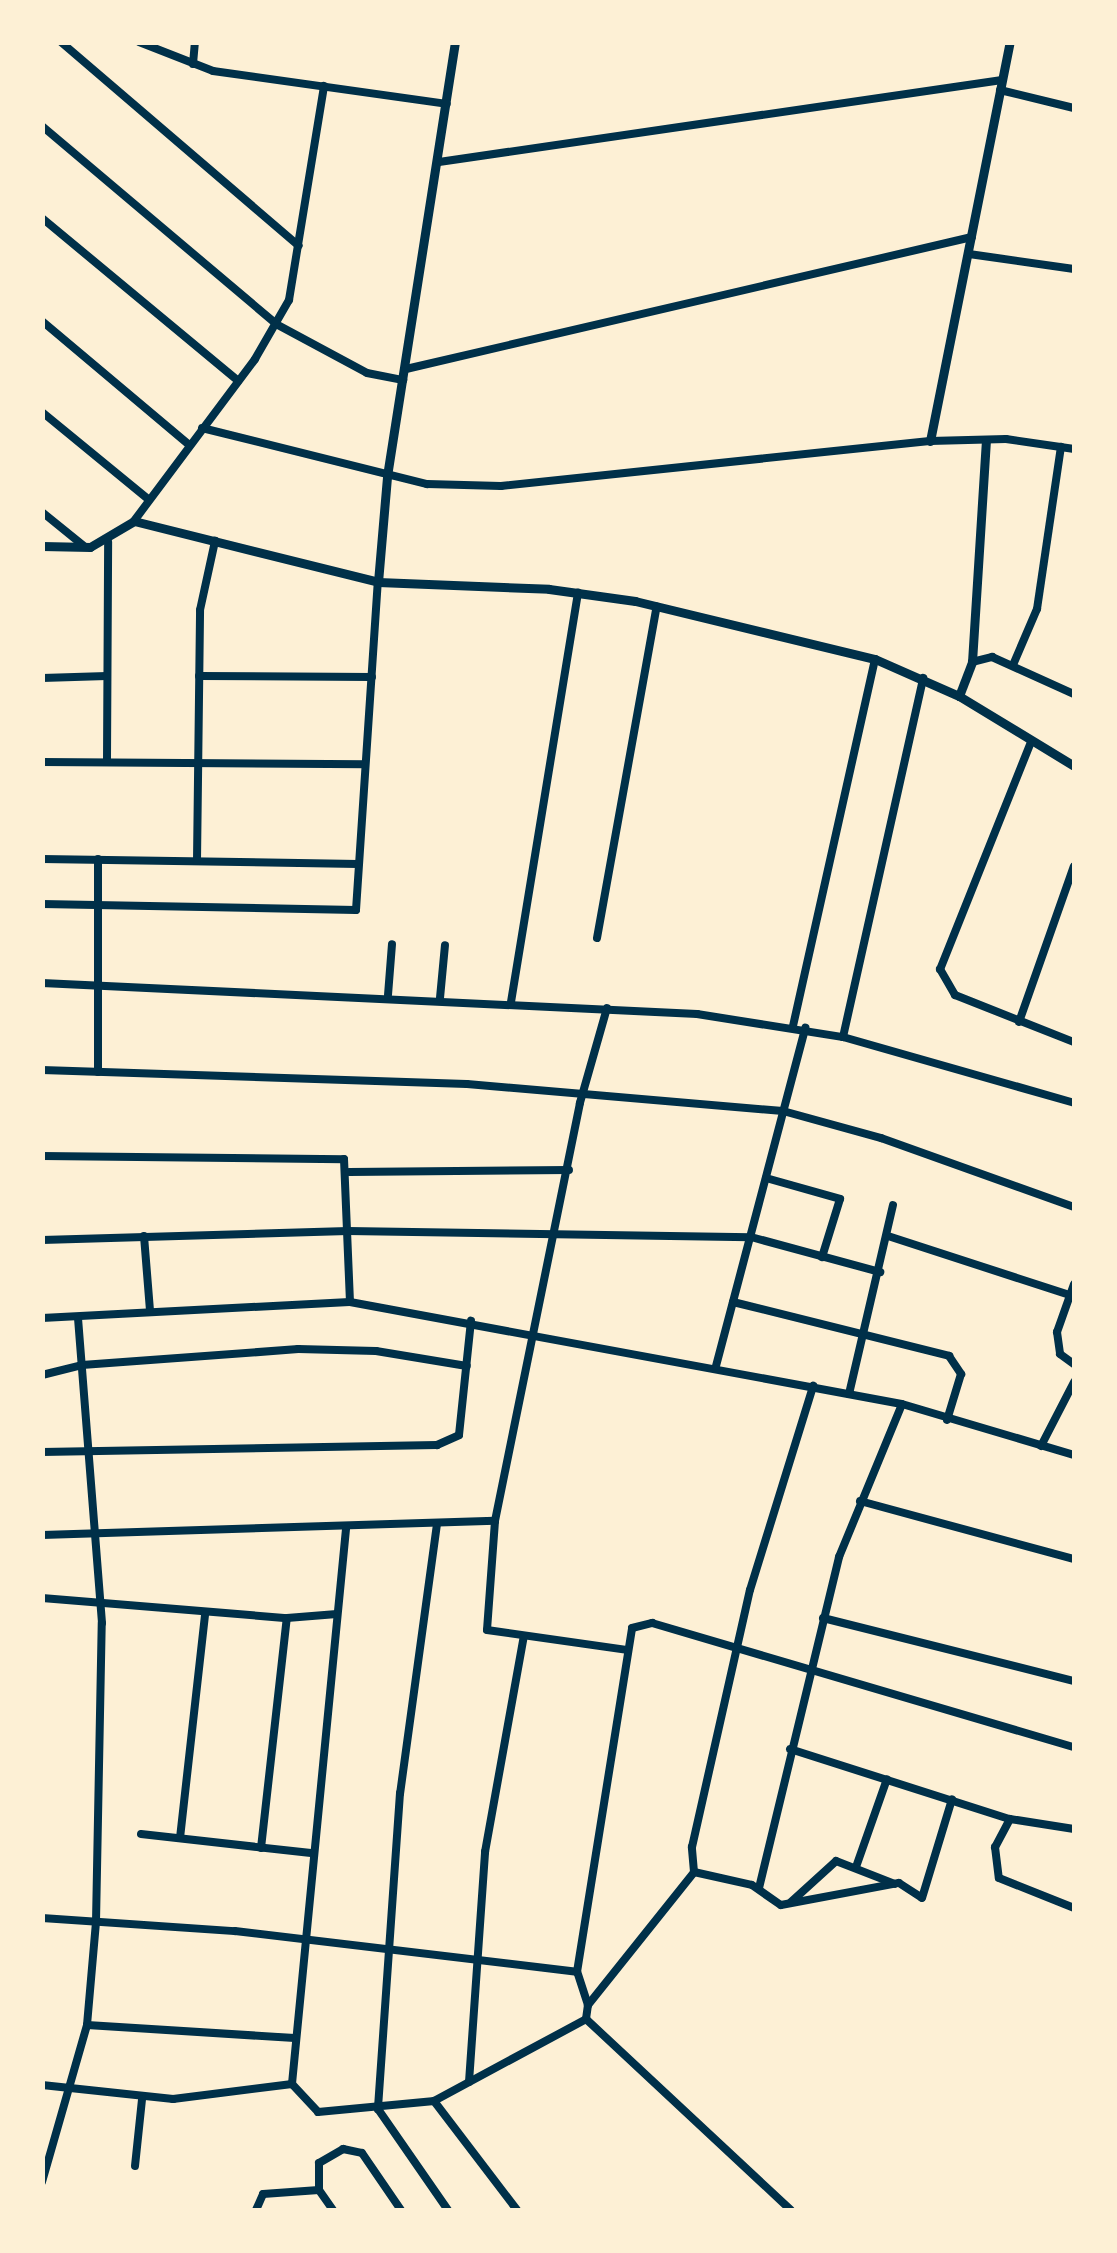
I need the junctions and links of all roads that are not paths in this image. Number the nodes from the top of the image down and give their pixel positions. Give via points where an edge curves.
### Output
1 (61, 42) edge
2 (139, 42) edge
3 (195, 42) edge
4 (455, 42) edge
5 (1010, 42) edge
6 (192, 64) junction
7 (1001, 85) junction
8 (324, 86) junction
9 (447, 104) junction
10 (1074, 108) edge
11 (42, 126) edge
12 (438, 162) junction
13 (42, 218) edge
14 (972, 237) junction
15 (299, 246) junction
16 (969, 254) junction
17 (1074, 268) edge
18 (42, 322) edge
19 (276, 324) junction
20 (404, 375) junction
21 (238, 381) junction
22 (42, 412) edge
23 (202, 428) junction
24 (986, 440) junction
25 (930, 441) junction
26 (189, 446) junction
27 (1061, 447) junction
28 (1074, 449) edge
29 (388, 476) junction
30 (148, 499) junction
31 (42, 512) edge
32 (134, 521) junction
33 (215, 541) junction
34 (108, 542) junction
35 (42, 546) edge
36 (86, 548) junction
37 (378, 582) junction
38 (578, 592) junction
39 (657, 606) junction
40 (875, 659) junction
41 (972, 662) junction
42 (1013, 664) junction
43 (107, 676) junction
44 (199, 676) junction
45 (372, 677) junction
46 (42, 678) edge
47 (923, 678) junction
48 (1074, 694) edge
49 (959, 696) junction
50 (1031, 742) junction
51 (106, 760) junction
52 (198, 760) junction
53 (42, 762) edge
54 (365, 764) junction
55 (1074, 766) edge
56 (42, 859) edge
57 (98, 860) junction
58 (197, 861) junction
59 (358, 864) junction
60 (1074, 866) edge
61 (42, 904) edge
62 (97, 904) junction
63 (597, 938) dead end
64 (392, 944) dead end
65 (445, 944) dead end
66 (42, 983) edge
67 (97, 984) junction
68 (388, 995) junction
69 (440, 998) junction
70 (511, 1002) junction
71 (607, 1008) junction
72 (1019, 1022) junction
73 (792, 1026) junction
74 (804, 1028) junction
75 (843, 1037) junction
76 (1074, 1042) edge
77 (42, 1070) edge
78 (98, 1072) junction
79 (582, 1094) junction
80 (1074, 1103) edge
81 (783, 1111) junction
82 (42, 1156) edge
83 (569, 1170) junction
84 (349, 1172) junction
85 (766, 1178) junction
86 (893, 1205) dead end
87 (1074, 1207) edge
88 (348, 1231) junction
89 (144, 1236) junction
90 (751, 1236) junction
91 (888, 1236) junction
92 (557, 1237) junction
93 (42, 1240) edge
94 (822, 1257) junction
95 (880, 1272) junction
96 (1074, 1284) edge
97 (1070, 1295) junction
98 (350, 1302) junction
99 (733, 1302) junction
100 (150, 1310) junction
101 (78, 1316) junction
102 (42, 1318) edge
103 (471, 1321) junction
104 (533, 1332) junction
105 (864, 1336) junction
106 (1074, 1364) edge
107 (82, 1365) junction
108 (467, 1366) junction
109 (716, 1366) junction
110 (42, 1376) edge
111 (1074, 1382) edge
112 (813, 1386) junction
113 (850, 1394) junction
114 (902, 1404) junction
115 (946, 1420) junction
116 (1041, 1446) junction
117 (90, 1449) junction
118 (42, 1452) edge
119 (1074, 1455) edge
120 (860, 1501) junction
121 (495, 1521) junction
122 (437, 1524) junction
123 (346, 1529) junction
124 (98, 1532) junction
125 (42, 1535) edge
126 (1074, 1560) edge
127 (42, 1598) edge
128 (101, 1606) junction
129 (206, 1614) junction
130 (337, 1614) junction
131 (287, 1618) junction
132 (823, 1618) junction
133 (524, 1636) junction
134 (627, 1650) junction
135 (737, 1650) junction
136 (808, 1672) junction
137 (1074, 1681) edge
138 (1074, 1747) edge
139 (790, 1749) junction
140 (886, 1779) junction
141 (952, 1799) junction
142 (1010, 1819) junction
143 (1074, 1830) edge
144 (141, 1834) dead end
145 (180, 1838) junction
146 (261, 1848) junction
147 (311, 1853) junction
148 (856, 1867) junction
149 (694, 1872) junction
150 (895, 1884) junction
151 (759, 1888) junction
152 (788, 1905) junction
153 (1074, 1908) edge
154 (42, 1918) edge
155 (96, 1922) junction
156 (302, 1939) junction
157 (392, 1949) junction
158 (477, 1959) junction
159 (577, 1972) junction
160 (588, 2005) junction
161 (586, 2018) junction
162 (87, 2025) junction
163 (295, 2038) junction
164 (470, 2082) junction
165 (292, 2084) junction
166 (42, 2085) edge
167 (67, 2089) junction
168 (142, 2099) junction
169 (434, 2101) junction
170 (378, 2109) junction
171 (134, 2166) dead end
172 (42, 2182) edge
173 (319, 2190) junction
174 (256, 2210) edge
175 (333, 2210) edge
176 (401, 2210) edge
177 (448, 2210) edge
178 (516, 2210) edge
179 (791, 2210) edge

1 - 15 street
2 - 6 street
3 - 6 street
4 - 9 street
5 - 7 street
6 - 8 street
7 - 10 street
7 - 12 street
7 - 14 street
8 - 9 street
8 - 15 street
9 - 12 street
11 - 19 street
12 - 20 street
13 - 21 street
14 - 16 street
14 - 20 street
15 - 19 street via 289,300
16 - 17 street
16 - 25 street
18 - 26 street
19 - 20 street via 367,373
19 - 21 street
20 - 29 street
21 - 23 street
22 - 30 street
23 - 26 street
23 - 29 street
24 - 25 street
24 - 27 street
24 - 41 street
25 - 29 street via 501,486
26 - 30 street
27 - 28 street
27 - 42 street via 1036,609
29 - 37 street
30 - 32 street
31 - 36 street
32 - 33 street
32 - 34 street
33 - 37 street
33 - 44 street via 200,610
34 - 36 street
34 - 43 street
35 - 36 street
37 - 38 street
37 - 45 street
38 - 39 street
38 - 70 street
39 - 40 street
39 - 63 street
40 - 47 street
40 - 73 street
41 - 42 street via 992,657
41 - 49 street
42 - 48 street
43 - 46 street
43 - 51 street
44 - 45 street
44 - 52 street
45 - 54 street
47 - 49 street
47 - 75 street
49 - 50 street
50 - 55 street
50 - 72 street via 940,969 955,995
51 - 52 street
51 - 53 street
52 - 54 street
52 - 58 street
54 - 59 street
56 - 57 street
57 - 58 street
57 - 62 street
58 - 59 street
59 - 62 street via 356,910
60 - 72 street
61 - 62 street
62 - 67 street
64 - 68 street
65 - 69 street
66 - 67 street
67 - 68 street
67 - 78 street
68 - 69 street
69 - 70 street
70 - 71 street
71 - 73 street
71 - 79 street
72 - 76 street
73 - 74 street
74 - 75 street
74 - 81 street
75 - 80 street
77 - 78 street
78 - 79 street
79 - 81 street
79 - 83 street
81 - 85 street
81 - 87 street via 882,1138
82 - 84 street via 333,1155
83 - 84 street
83 - 92 street
84 - 88 street
85 - 90 street
85 - 94 street via 840,1199
86 - 91 street
88 - 89 street
88 - 92 street
88 - 98 street
89 - 93 street
89 - 100 street
90 - 92 street
90 - 94 street
90 - 99 street
91 - 95 street
91 - 97 street
92 - 104 street
94 - 95 street
95 - 105 street
96 - 97 street
97 - 106 street via 1057,1332 1060,1354
98 - 100 street
98 - 103 street
99 - 105 street
99 - 109 street
100 - 101 street
101 - 102 street
101 - 107 street
103 - 104 street
103 - 108 street
104 - 109 street
104 - 121 street
105 - 113 street
105 - 115 street via 949,1356 961,1374
107 - 108 street via 298,1349
107 - 110 street
107 - 117 street
108 - 117 street via 458,1434 437,1445
109 - 112 street
111 - 116 street
112 - 113 street
112 - 135 street
113 - 114 street
114 - 115 street
114 - 120 street
115 - 116 street
116 - 119 street
117 - 118 street
117 - 124 street
120 - 126 street
120 - 132 street
121 - 122 street
121 - 133 street via 488,1630
122 - 123 street
122 - 157 street via 400,1793
123 - 124 street
123 - 130 street
124 - 125 street
124 - 128 street
127 - 128 street
128 - 129 street
128 - 155 street
129 - 131 street
129 - 145 street
130 - 131 street
130 - 147 street
131 - 146 street
132 - 136 street
132 - 137 street
133 - 134 street
133 - 158 street via 484,1852
134 - 135 street via 632,1628 652,1623
134 - 159 street
135 - 136 street
135 - 149 street via 692,1848
136 - 138 street
136 - 139 street
139 - 140 street
139 - 151 street
140 - 141 street
140 - 148 street
141 - 142 street
141 - 150 street via 922,1898
142 - 143 street
142 - 153 street via 994,1847 999,1878
144 - 145 street
145 - 146 street
146 - 147 street
147 - 156 street
148 - 150 street
148 - 152 street via 833,1862
149 - 151 street
149 - 160 street
150 - 152 street
151 - 152 street
154 - 155 street
155 - 156 street
155 - 162 street
156 - 157 street
156 - 163 street
157 - 158 street
157 - 170 street
158 - 159 street
158 - 164 street
159 - 160 street
160 - 161 street
161 - 164 street
161 - 179 street via 592,2031
162 - 163 street
162 - 167 street
163 - 165 street
164 - 169 street
165 - 168 street via 235,2096
165 - 170 street via 318,2112
166 - 167 street
167 - 168 street
167 - 172 street
168 - 171 street
169 - 170 street
169 - 178 street
170 - 177 street
173 - 174 street via 262,2194
173 - 175 street
173 - 176 street via 320,2163 343,2149 362,2152

